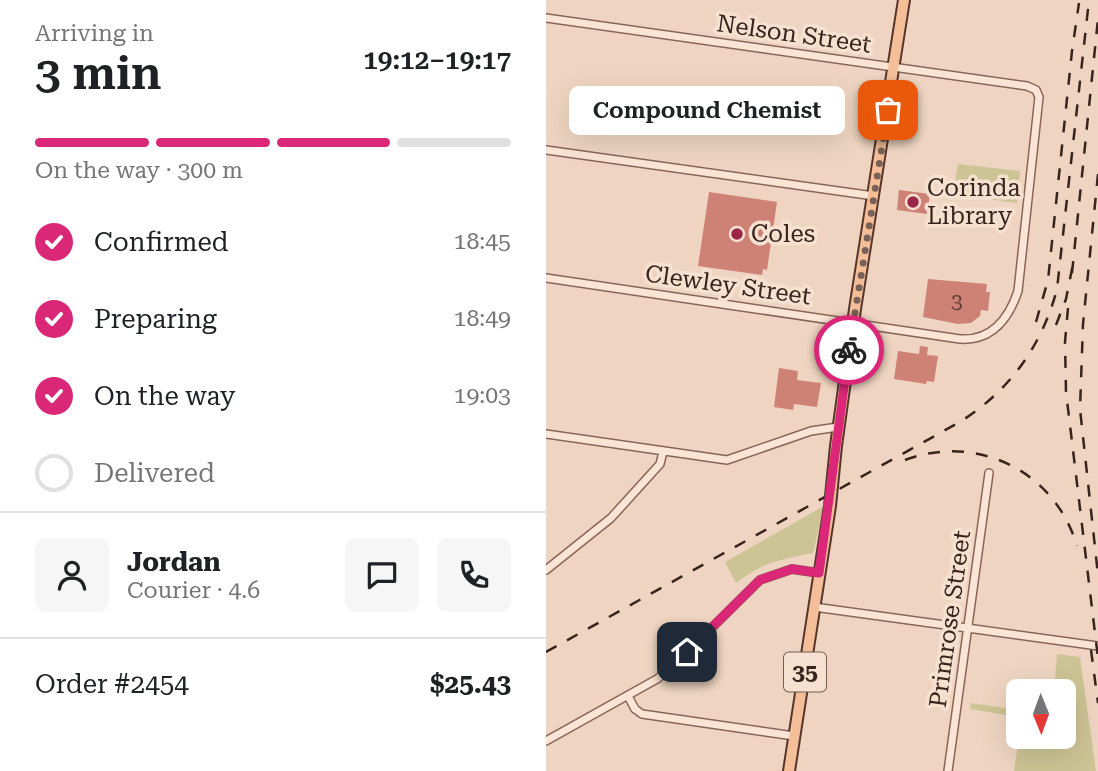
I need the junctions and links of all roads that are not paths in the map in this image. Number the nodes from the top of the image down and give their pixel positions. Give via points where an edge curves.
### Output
1 (904, 0) edge
2 (546, 19) edge
3 (894, 67) junction
4 (546, 150) edge
5 (875, 196) junction
6 (546, 278) edge
7 (853, 323) junction
8 (987, 334) joint
9 (838, 427) junction
10 (546, 434) edge
11 (663, 452) junction
12 (989, 473) dead end
13 (546, 570) edge
14 (819, 573) junction
15 (814, 607) junction
16 (969, 628) junction
17 (1098, 646) edge
18 (628, 696) junction
19 (794, 736) junction
20 (546, 741) edge
21 (789, 771) edge
22 (948, 771) edge

1 - 3 main road, 35
2 - 3 street, Nelson Street
3 - 5 main road, 35
3 - 8 street, Nelson Street via 1036,90 1019,283 1005,319
4 - 5 street
5 - 7 main road, 35
6 - 7 street, Clewley Street
7 - 8 street, Clewley Street via 971,339
7 - 9 main road, 35
9 - 11 street via 811,431 732,459
9 - 14 main road, 35
10 - 11 street
11 - 13 street via 660,464 611,518
12 - 16 street, Primrose Street
14 - 15 main road, 35
14 - 18 street via 792,569 760,580 666,672
15 - 16 street
15 - 19 main road, 35
16 - 17 street
16 - 22 street, Primrose Street
18 - 19 street via 642,714
18 - 20 street
19 - 21 main road, 35

